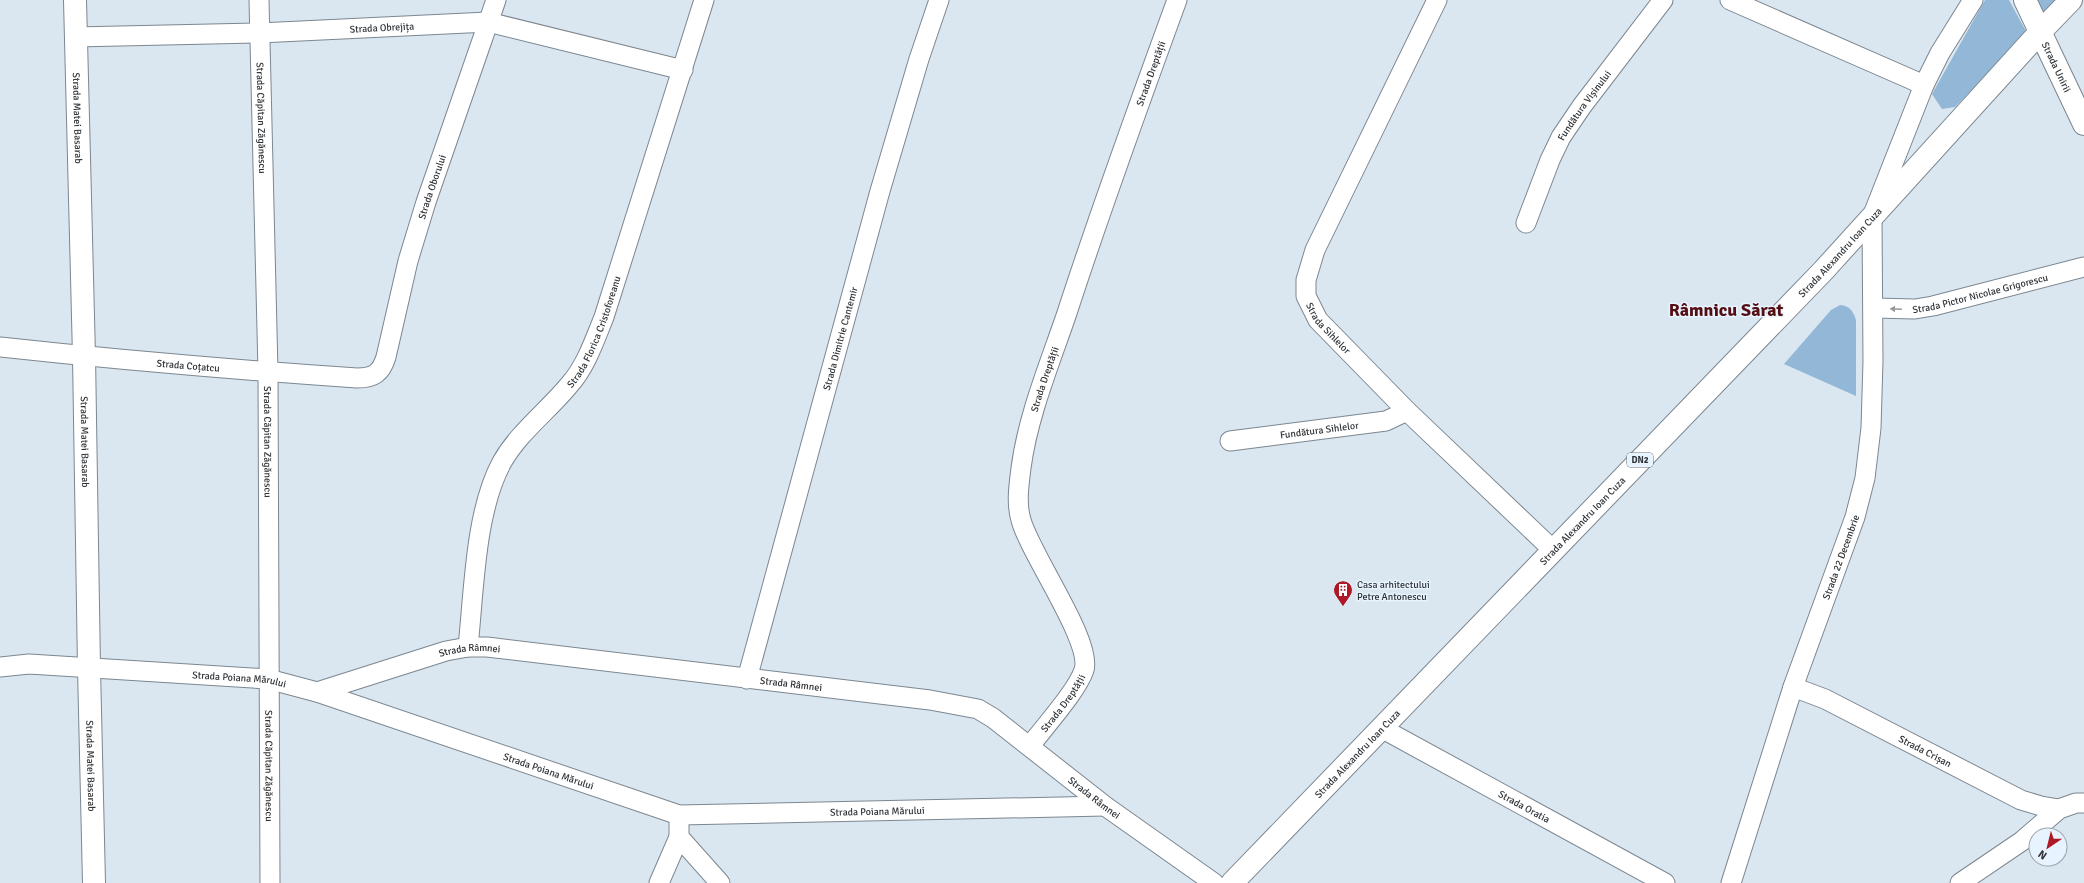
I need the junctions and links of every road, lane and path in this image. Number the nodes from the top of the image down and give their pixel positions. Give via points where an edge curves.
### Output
1 (75, 0) edge
2 (259, 0) edge
3 (496, 0) edge
4 (704, 0) edge
5 (939, 0) edge
6 (1176, 0) edge
7 (1437, 0) edge
8 (1662, 0) edge
9 (1730, 0) edge
10 (1973, 0) edge
11 (2025, 0) edge
12 (2071, 0) edge
13 (488, 22) junction
14 (2040, 30) junction
15 (259, 34) junction
16 (75, 37) junction
17 (683, 70) junction
18 (1924, 85) junction
19 (2084, 124) edge
20 (1872, 217) junction
21 (1526, 223) dead end
22 (2084, 267) edge
23 (1874, 308) junction
24 (0, 347) edge
25 (84, 356) junction
26 (268, 372) junction
27 (376, 375) joint
28 (1407, 411) junction
29 (1230, 441) dead end
30 (1553, 550) junction
31 (468, 647) junction
32 (0, 667) edge
33 (89, 668) junction
34 (268, 679) junction
35 (747, 679) junction
36 (1793, 687) junction
37 (317, 692) junction
38 (1383, 729) junction
39 (1030, 746) junction
40 (2084, 803) edge
41 (1105, 806) junction
42 (2059, 809) junction
43 (679, 815) junction
44 (679, 837) junction
45 (94, 883) edge
46 (270, 883) edge
47 (658, 883) edge
48 (720, 883) edge
49 (1214, 883) edge
50 (1232, 883) edge
51 (1665, 883) edge
52 (1731, 883) edge
53 (1960, 883) edge

1 - 16 main road, Strada Matei Basarab
2 - 15 street, Strada Căpitan Zăgănescu
3 - 13 street, Strada Oborului
4 - 17 street, Strada Florica Cristoforeanu
5 - 35 street, Strada Dimitrie Cantemir via 880,191
6 - 39 street, Strada Dreptății via 1034,410 1022,465 1018,499 1020,519 1078,635 1085,660 1084,670 1077,684
7 - 28 street, Strada Sihlelor via 1316,250 1306,280 1306,296 1318,320
8 - 21 street, Fundătura Vișinului via 1582,106 1562,137 1550,160
9 - 18 street
10 - 18 street via 1940,53
11 - 14 main road, Strada Unirii
12 - 14 main road, DN2
13 - 15 street, Strada Obrejița
13 - 17 street, Strada Obrejița
13 - 27 street, Strada Oborului via 426,202 408,260 386,358
14 - 19 main road, Strada Unirii
14 - 20 main road, Strada Alexandru Ioan Cuza / DN2
15 - 16 street, Strada Obrejița
15 - 26 street, Strada Căpitan Zăgănescu
16 - 25 main road, Strada Matei Basarab
17 - 31 street, Strada Florica Cristoforeanu via 604,317 592,347 571,383 521,436 502,462 493,486 482,518
18 - 20 street
20 - 23 street, Strada 22 Decembrie
20 - 30 main road, Strada Alexandru Ioan Cuza / DN2
22 -> 23 street, Strada Pictor Nicolae Grigorescu via 1932,306 1915,309
23 - 36 street, Strada 22 Decembrie via 1871,428 1865,478 1855,517
24 - 25 street, Strada Coțatcu
25 - 26 street, Strada Coțatcu
25 - 33 main road, Strada Matei Basarab
26 - 27 street, Strada Coțatcu via 368,378
26 - 34 street, Strada Căpitan Zăgănescu
28 - 29 street, Fundătura Sihlelor via 1386,421
28 - 30 street, Strada Sihlelor
30 - 38 main road, Strada Alexandru Ioan Cuza / DN2
31 - 35 street, Strada Râmnei via 487,647
31 - 37 street, Strada Râmnei via 446,651
32 - 33 street, Strada Poiana Mărului via 29,664
33 - 34 street, Strada Poiana Mărului
33 - 45 main road, Strada Matei Basarab
34 - 37 street, Strada Poiana Mărului
34 - 46 street, Strada Căpitan Zăgănescu
35 - 39 street, Strada Râmnei via 930,700 978,709
36 - 42 street, Strada Crișan via 1825,699 2021,800
36 - 52 street, Strada 22 Decembrie
37 - 43 street, Strada Poiana Mărului
38 - 50 main road, Strada Alexandru Ioan Cuza / DN2
38 - 51 street, Strada Oratia
39 - 41 street, Strada Râmnei
40 - 42 street
41 - 43 street, Strada Poiana Mărului
41 - 49 street, Strada Râmnei
42 - 53 street via 2022,841
43 - 44 street
44 - 47 street
44 - 48 street

